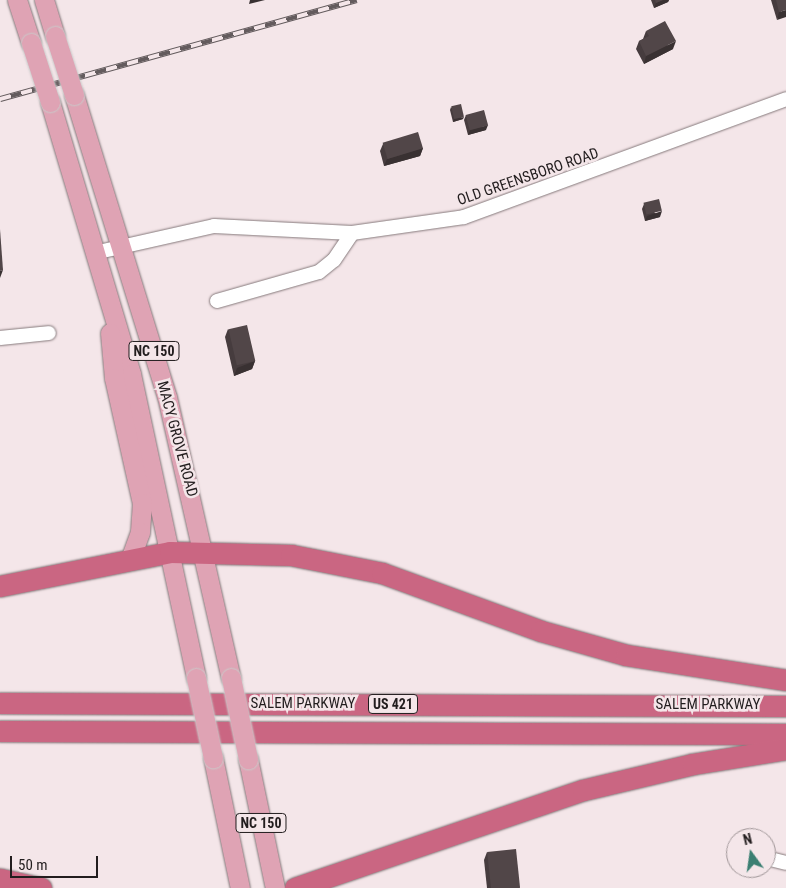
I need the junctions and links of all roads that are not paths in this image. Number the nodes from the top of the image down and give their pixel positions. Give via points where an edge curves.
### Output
1 (17, 0) edge
2 (44, 0) edge
3 (786, 100) edge
4 (352, 233) junction
5 (122, 245) junction
6 (94, 253) junction
7 (106, 292) junction
8 (217, 301) dead end
9 (49, 332) dead end
10 (0, 338) edge
11 (170, 552) junction
12 (206, 554) junction
13 (130, 560) junction
14 (0, 586) edge
15 (786, 680) edge
16 (0, 703) edge
17 (786, 706) edge
18 (0, 731) edge
19 (786, 734) edge
20 (786, 750) edge
21 (0, 880) edge
22 (298, 887) edge
23 (41, 888) edge
24 (240, 888) edge
25 (275, 888) edge

1 - 6 main road, MACY GROVE ROAD / NC 150, bridge
2 - 5 main road, MACY GROVE ROAD / NC 150, bridge
3 - 4 street, OLD GREENSBORO ROAD via 490,210 429,224
4 - 5 street, OLD GREENSBORO ROAD via 214,226
4 - 8 street via 334,260 319,272
5 - 6 street, OLD GREENSBORO ROAD
5 - 12 main road, MACY GROVE ROAD / NC 150 via 170,406
6 - 7 main road, MACY GROVE ROAD / NC 150
7 - 11 main road, MACY GROVE ROAD via 131,374
7 - 13 main road, NC 150 via 114,378 142,503 140,532
9 - 10 street
11 - 12 highway
11 - 13 highway
11 - 24 main road, MACY GROVE ROAD, bridge
12 - 15 highway via 269,553 335,561 626,655
12 - 25 main road, MACY GROVE ROAD / NC 150, bridge
13 - 14 highway
16 - 17 highway, SALEM PARKWAY / US 421
18 - 19 highway, SALEM PARKWAY / US 421
20 - 22 highway via 693,764 583,790
21 - 23 highway

